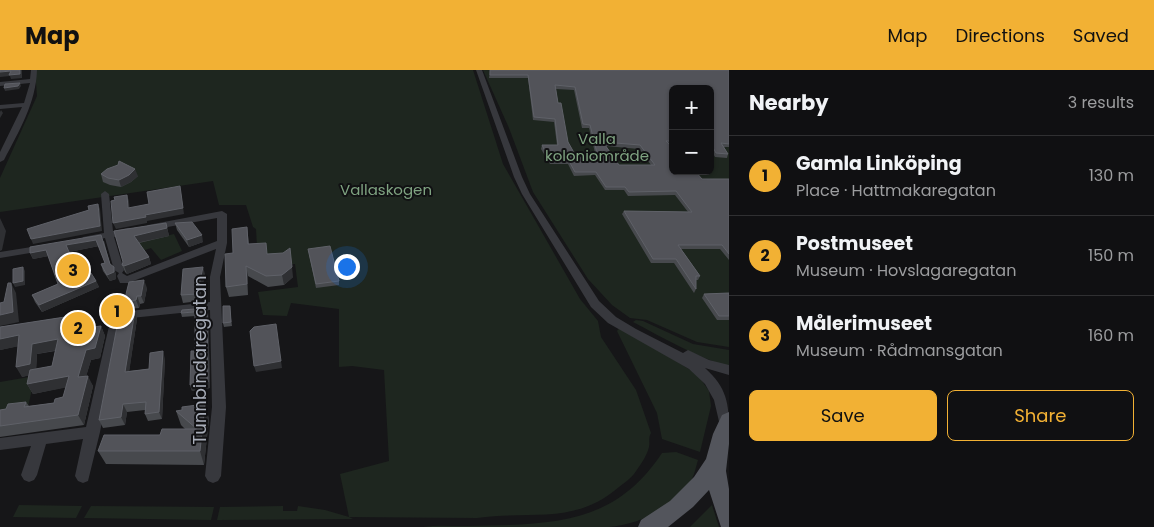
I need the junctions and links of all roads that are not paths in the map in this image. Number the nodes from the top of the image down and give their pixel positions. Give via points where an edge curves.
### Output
1 (34, 70) edge
2 (479, 70) edge
3 (34, 81) junction
4 (0, 84) edge
5 (27, 105) junction
6 (0, 108) edge
7 (1, 157) edge
8 (105, 194) dead end
9 (109, 235) junction
10 (74, 242) edge
11 (222, 243) junction
12 (57, 245) edge
13 (0, 255) edge
14 (583, 285) junction
15 (216, 305) junction
16 (729, 370) edge
17 (728, 423) edge
18 (93, 432) junction
19 (40, 439) junction
20 (0, 444) edge
21 (714, 464) junction
22 (29, 475) dead end
23 (83, 476) dead end
24 (212, 476) dead end
25 (729, 521) edge
26 (649, 527) edge

1 - 3 street
2 - 14 street via 518,177
3 - 4 street
3 - 5 street
5 - 6 street
5 - 7 street
8 - 9 street
9 - 10 street
9 - 11 street, Tunnbindaregatan via 222,214
9 - 11 street via 121,276
11 - 15 street, Tunnbindaregatan via 215,277
12 - 13 street
14 - 16 street via 626,320 694,358
14 - 17 street via 596,305 619,324 689,362 709,379
15 - 18 street via 116,316
15 - 24 street, Tunnbindaregatan via 219,407
17 - 21 main road
18 - 19 street
18 - 23 street
19 - 20 street
19 - 22 street
21 - 25 main road
21 - 26 main road via 684,503

